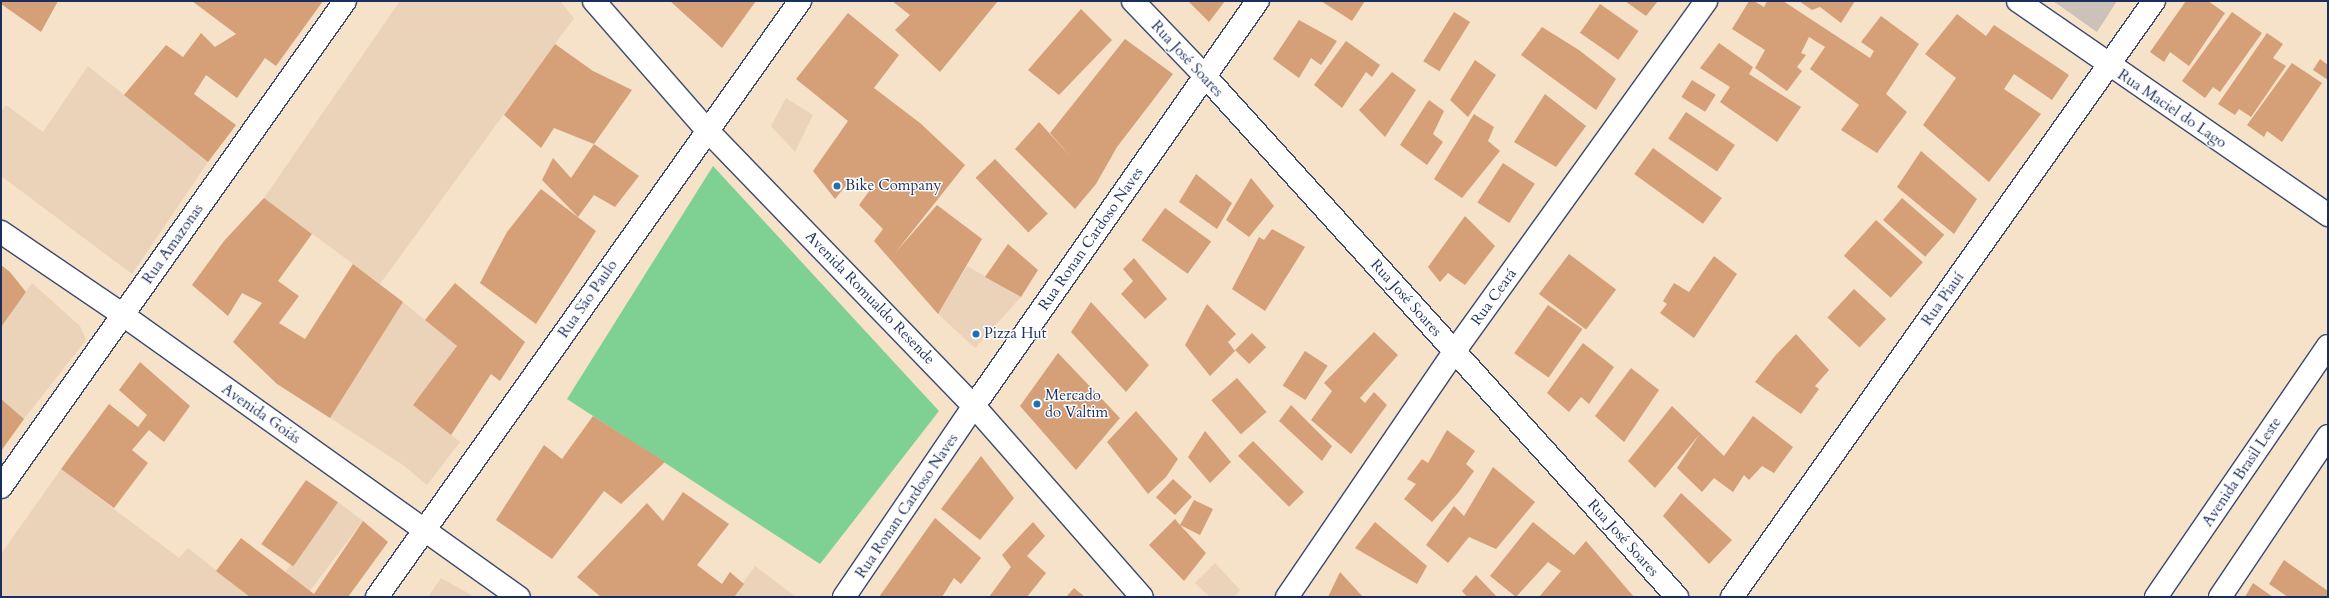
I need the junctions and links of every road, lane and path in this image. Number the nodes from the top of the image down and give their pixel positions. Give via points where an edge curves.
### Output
1 (345, 1) edge
2 (594, 1) edge
3 (800, 1) edge
4 (1133, 1) edge
5 (1258, 1) edge
6 (1706, 1) edge
7 (2018, 1) edge
8 (2154, 1) edge
9 (2109, 66) junction
10 (1205, 76) junction
11 (708, 131) junction
12 (2328, 215) edge
13 (1, 232) edge
14 (123, 316) junction
15 (2328, 346) edge
16 (1454, 352) junction
17 (974, 406) junction
18 (2328, 436) edge
19 (1, 488) edge
20 (424, 530) junction
21 (377, 597) edge
22 (519, 597) edge
23 (844, 597) edge
24 (1142, 597) edge
25 (1287, 597) edge
26 (1677, 597) edge
27 (1732, 597) edge
28 (2156, 597) edge
29 (2220, 597) edge

1 - 14 street, Rua Amazonas
2 - 11 street, Avenida Romualdo Resende
3 - 11 street, Rua São Paulo
4 - 10 street, Rua José Soares
5 - 10 street, Rua Ronan Cardoso Naves
6 - 16 street, Rua Ceará
7 - 9 street, Rua Maciel do Lago
8 - 9 street, Rua Piauí
9 - 12 street, Rua Maciel do Lago
9 - 27 street, Rua Piauí
10 - 16 street, Rua José Soares
10 - 17 street, Rua Ronan Cardoso Naves
11 - 17 street, Avenida Romualdo Resende
11 - 20 street, Rua São Paulo
13 - 14 street, Avenida Goiás
14 - 19 street, Rua Amazonas
14 - 20 street, Avenida Goiás
15 - 28 street, Avenida Brasil Leste
16 - 25 street, Rua Ceará
16 - 26 street, Rua José Soares
17 - 23 street, Rua Ronan Cardoso Naves
17 - 24 street, Avenida Romualdo Resende
18 - 29 street
20 - 21 street, Rua São Paulo
20 - 22 street, Avenida Goiás

